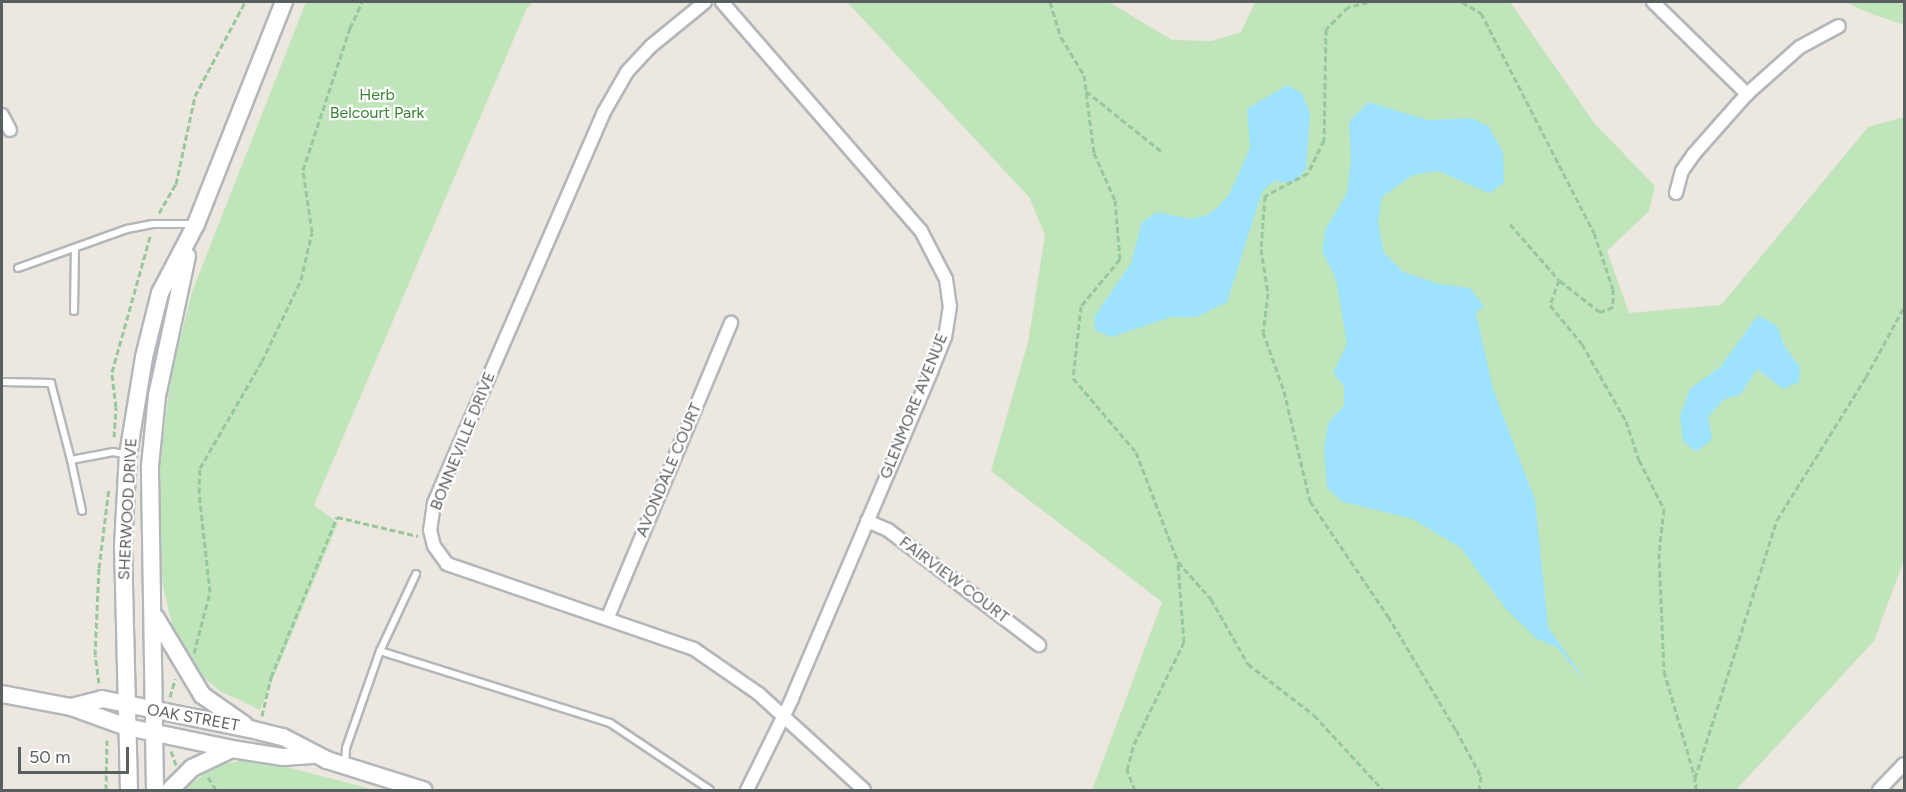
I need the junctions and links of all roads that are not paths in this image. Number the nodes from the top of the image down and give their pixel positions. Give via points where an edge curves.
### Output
1 (284, 2) edge
2 (705, 2) edge
3 (722, 2) edge
4 (1653, 2) edge
5 (1839, 26) dead end
6 (1747, 94) junction
7 (2, 115) edge
8 (10, 130) dead end
9 (1676, 193) dead end
10 (193, 230) junction
11 (75, 248) junction
12 (18, 268) dead end
13 (74, 311) dead end
14 (731, 323) dead end
15 (4, 382) dead end
16 (128, 455) junction
17 (71, 459) junction
18 (82, 511) dead end
19 (867, 521) junction
20 (416, 574) dead end
21 (152, 608) junction
22 (608, 617) junction
23 (1039, 645) dead end
24 (380, 651) junction
25 (2, 694) edge
26 (126, 705) junction
27 (71, 707) junction
28 (155, 711) junction
29 (784, 718) junction
30 (255, 725) junction
31 (127, 726) junction
32 (154, 732) junction
33 (232, 749) junction
34 (312, 755) junction
35 (1905, 764) edge
36 (345, 765) junction
37 (129, 790) edge
38 (155, 790) edge
39 (170, 790) edge
40 (423, 790) edge
41 (710, 790) edge
42 (747, 790) edge
43 (864, 790) edge
44 (1879, 790) edge

1 - 10 main road, SHERWOOD DRIVE
2 - 22 street, BONNEVILLE DRIVE via 651,46 627,72 604,112 434,503 430,530 434,546 447,564
3 - 19 street, GLENMORE AVENUE via 921,231 946,279 950,306 945,337
4 - 6 street
5 - 6 street via 1800,47
6 - 9 street via 1693,154 1682,171
7 - 8 street
10 - 11 lane via 153,224
10 - 16 main road, SHERWOOD DRIVE via 160,293 144,357
10 - 21 main road, SHERWOOD DRIVE via 157,396 150,466
11 - 12 lane
11 - 13 lane
14 - 22 street, AVONDALE COURT
15 - 17 lane via 51,383
16 - 17 lane via 113,452
16 - 26 main road, SHERWOOD DRIVE via 123,546
17 - 18 lane
19 - 23 street, FAIRVIEW COURT via 888,530
19 - 29 street, GLENMORE AVENUE
20 - 24 lane
21 - 28 main road, SHERWOOD DRIVE
21 - 30 main road via 163,635 202,695
22 - 29 street, BONNEVILLE DRIVE via 694,649 759,694
24 - 36 lane via 346,748
24 - 41 lane via 610,723
25 - 27 main road, OAK STREET
26 - 27 main road, OAK STREET via 102,699
26 - 28 main road, OAK STREET
26 - 31 main road, SHERWOOD DRIVE
27 - 31 main road, OAK STREET
28 - 30 main road, OAK STREET
28 - 32 main road, SHERWOOD DRIVE
29 - 42 street, GLENMORE AVENUE
29 - 43 street, BONNEVILLE DRIVE
30 - 34 main road, OAK STREET
31 - 32 main road, OAK STREET
31 - 37 main road, SHERWOOD DRIVE
32 - 33 main road, OAK STREET
32 - 38 main road, SHERWOOD DRIVE
33 - 34 main road, OAK STREET via 283,757
33 - 39 main road via 192,768
34 - 36 main road, OAK STREET
35 - 44 street
36 - 40 main road, OAK STREET

